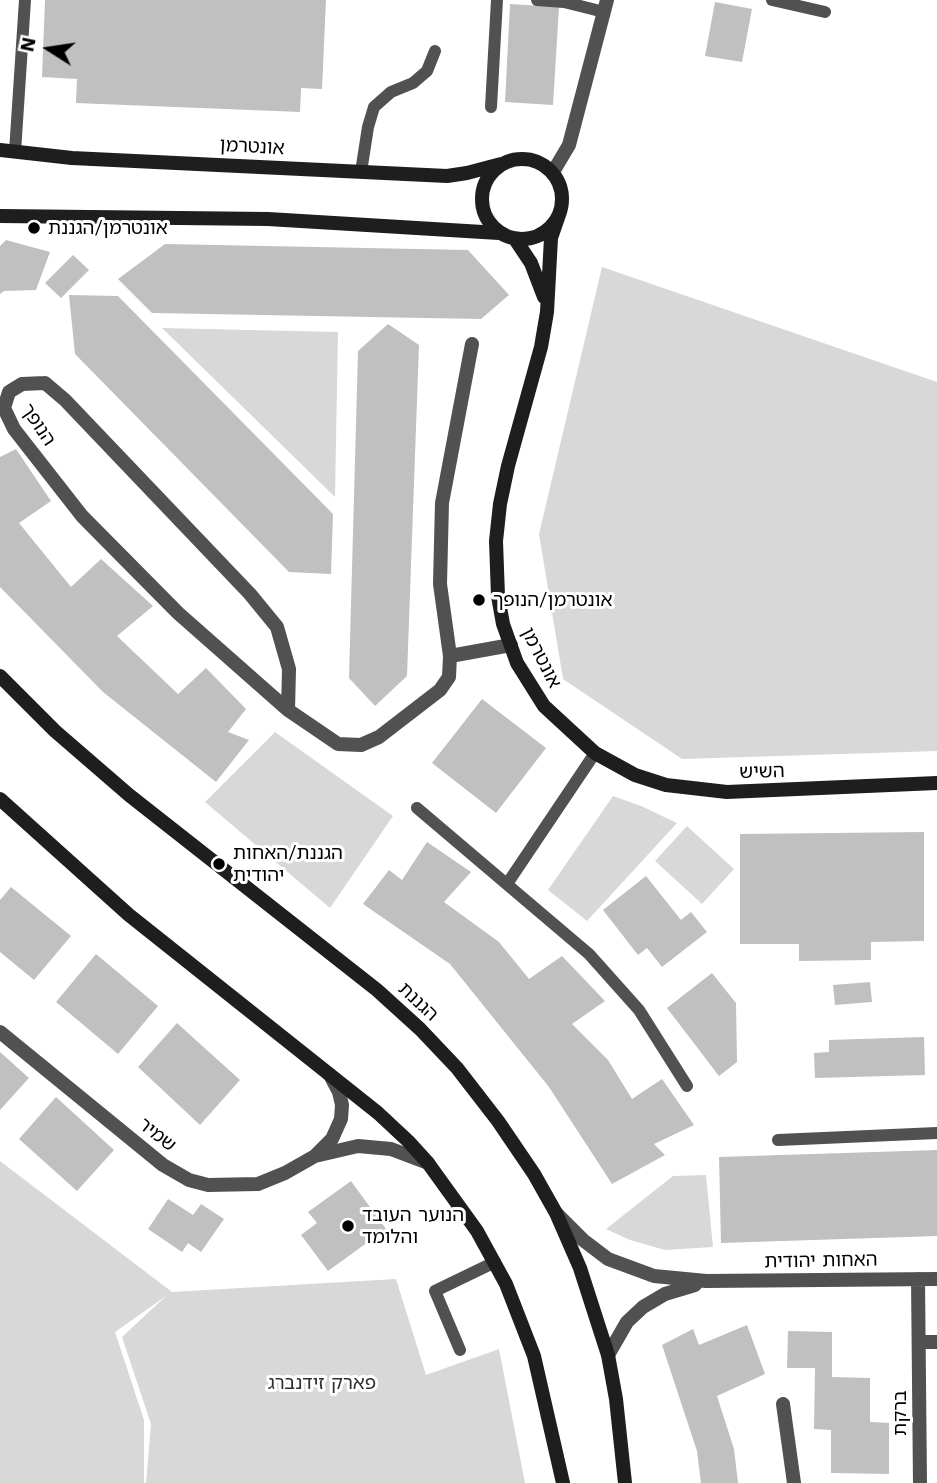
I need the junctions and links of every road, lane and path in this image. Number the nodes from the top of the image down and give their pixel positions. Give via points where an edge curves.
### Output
1 (25, 0) edge
2 (497, 0) edge
3 (537, 0) edge
4 (772, 0) edge
5 (605, 6) edge
6 (825, 12) dead end
7 (435, 51) dead end
8 (491, 107) dead end
9 (0, 150) edge
10 (15, 152) junction
11 (501, 164) junction
12 (361, 172) junction
13 (552, 172) junction
14 (560, 212) junction
15 (0, 216) edge
16 (499, 233) junction
17 (515, 239) junction
18 (547, 312) junction
19 (472, 344) dead end
20 (511, 645) junction
21 (450, 656) junction
22 (0, 676) edge
23 (288, 710) junction
24 (596, 753) junction
25 (937, 783) edge
26 (0, 799) edge
27 (417, 808) dead end
28 (507, 884) junction
29 (0, 1032) edge
30 (327, 1070) junction
31 (687, 1086) dead end
32 (937, 1133) edge
33 (778, 1140) dead end
34 (315, 1156) junction
35 (428, 1163) junction
36 (556, 1213) junction
37 (495, 1262) junction
38 (918, 1279) junction
39 (937, 1279) edge
40 (706, 1282) junction
41 (919, 1342) junction
42 (937, 1342) edge
43 (460, 1350) dead end
44 (608, 1355) junction
45 (783, 1404) dead end
46 (563, 1483) edge
47 (625, 1483) edge
48 (794, 1483) edge
49 (920, 1483) edge

1 - 10 lane
2 - 8 lane
3 - 5 lane
4 - 6 lane
5 - 13 street via 569,145
7 - 12 lane via 427,71 374,107
9 - 10 street, אונטרמן
10 - 12 street, אונטרמן
11 - 12 street, אונטרמן via 447,176
11 - 13 street via 529,159
11 - 16 street via 490,173 481,197 482,211
13 - 14 street via 560,184
14 - 17 street via 542,234
14 - 18 street, אונטרמן via 551,238
15 - 16 street via 268,219
16 - 17 street
17 - 18 street, אונטרמן via 531,263
18 - 20 street, אונטרמן via 506,479 496,541 498,596
19 - 21 street, הנופך via 442,503 440,584
20 - 21 street
20 - 24 street, אונטרמן via 544,706
21 - 23 street, הנופך via 449,677 440,690 379,737 361,745 338,744
22 - 36 street, הגננת via 129,795 420,1029 498,1121
23 - 23 street, הנופך via 289,669 284,647 277,627 250,594 45,383 22,384 9,392 4,408 14,429 82,516 178,613
24 - 25 street, השיש via 635,775 697,790
24 - 28 lane
26 - 30 street via 129,915
27 - 28 lane
28 - 31 lane via 589,954 639,1010
29 - 34 street, שמיר via 163,1165 190,1180 208,1185 258,1184
30 - 34 street, שמיר via 339,1092 341,1119 332,1139
30 - 35 street
32 - 33 lane
34 - 35 street, שמיר via 376,1146
35 - 37 street
36 - 40 street via 608,1259 654,1276
36 - 44 street, הגננת via 580,1268
37 - 43 lane via 435,1291
37 - 46 street via 534,1356
38 - 39 street, האחות יהודית
38 - 40 street, האחות יהודית
38 - 41 street, ברקת
40 - 44 street via 665,1294 643,1307 627,1322
41 - 42 street
41 - 49 street, ברקת
44 - 47 street, הגננת
45 - 48 street

